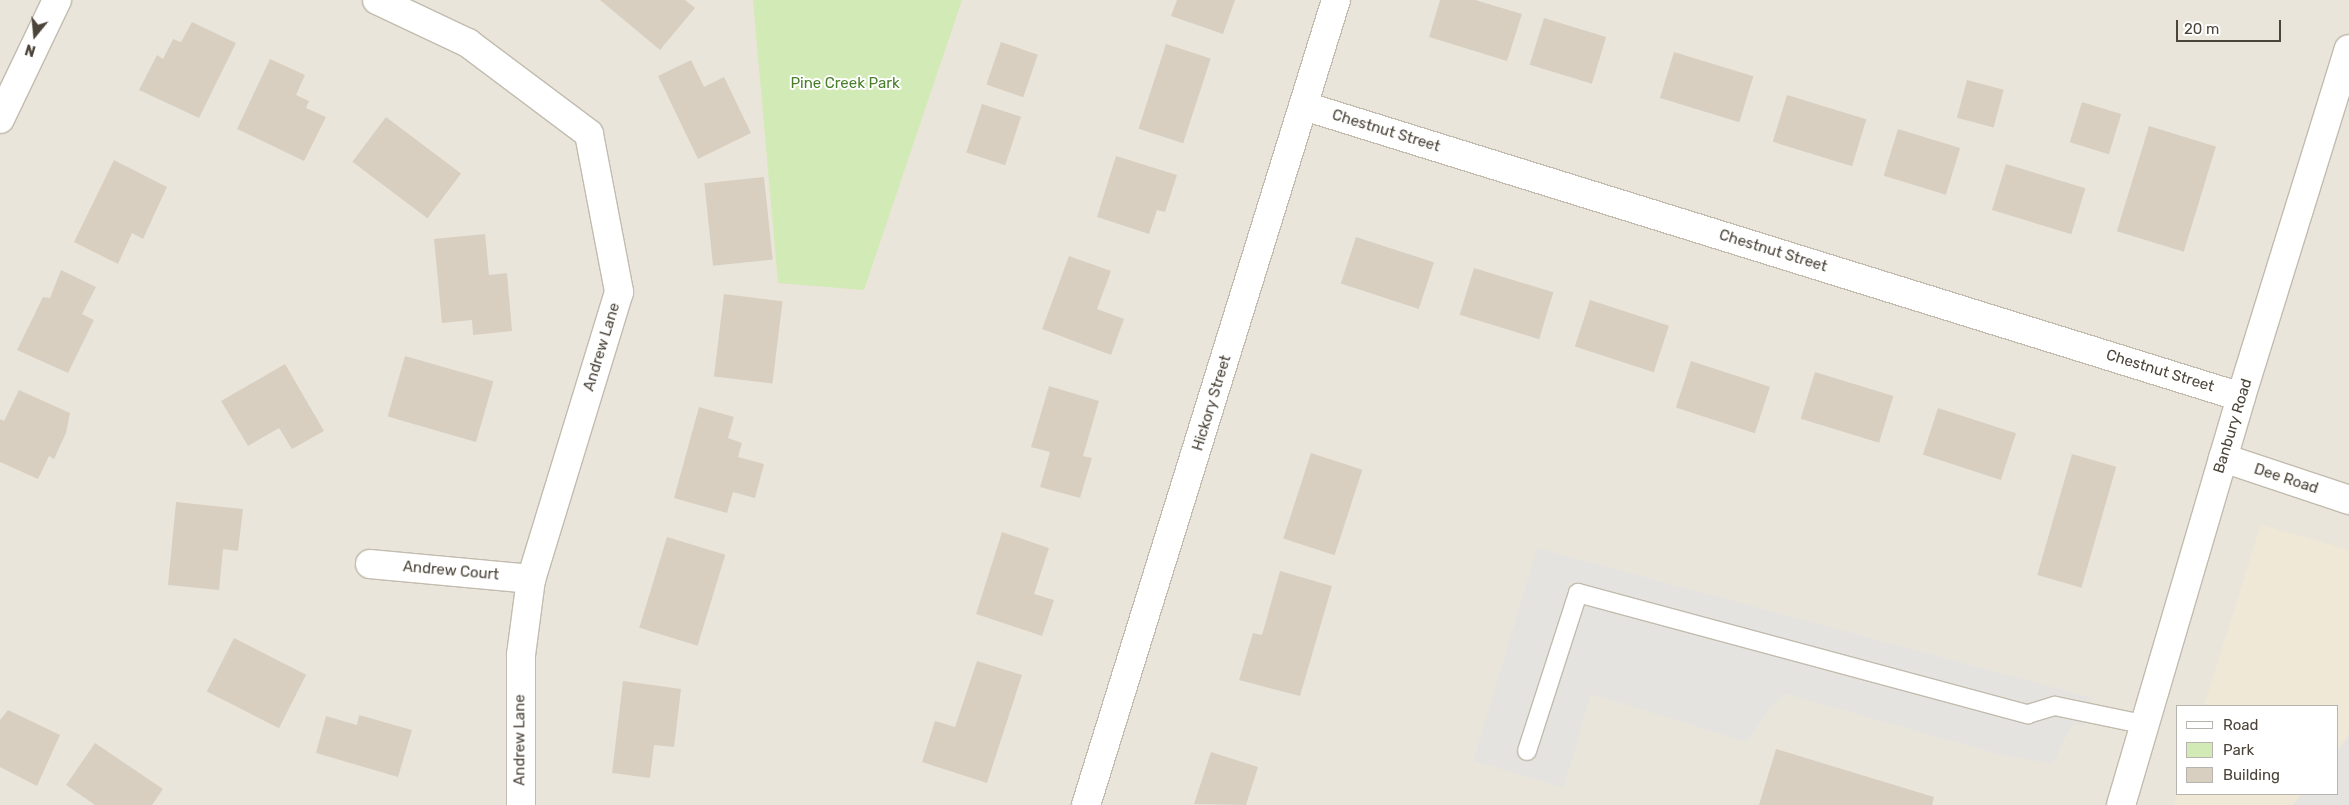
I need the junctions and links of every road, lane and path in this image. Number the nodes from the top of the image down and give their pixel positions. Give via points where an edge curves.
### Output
1 (57, 0) edge
2 (378, 0) edge
3 (1336, 0) edge
4 (2349, 49) edge
5 (1304, 106) junction
6 (0, 119) edge
7 (2241, 397) junction
8 (2223, 458) junction
9 (2349, 500) edge
10 (370, 564) dead end
11 (532, 579) junction
12 (2147, 725) junction
13 (1527, 751) dead end
14 (521, 805) edge
15 (1086, 805) edge
16 (2122, 805) edge

1 - 6 street
2 - 11 street, Andrew Lane via 468,43 589,134 619,292
3 - 5 street, Hickory Street
4 - 7 street, Banbury Road
5 - 7 street, Chestnut Street
5 - 15 street, Hickory Street
7 - 8 street, Banbury Road
8 - 9 street, Dee Road
8 - 12 street, Banbury Road
10 - 11 street, Andrew Court
11 - 14 street, Andrew Lane via 521,655
12 - 13 lane via 2054,706 2028,714 1578,593
12 - 16 street, Banbury Road

